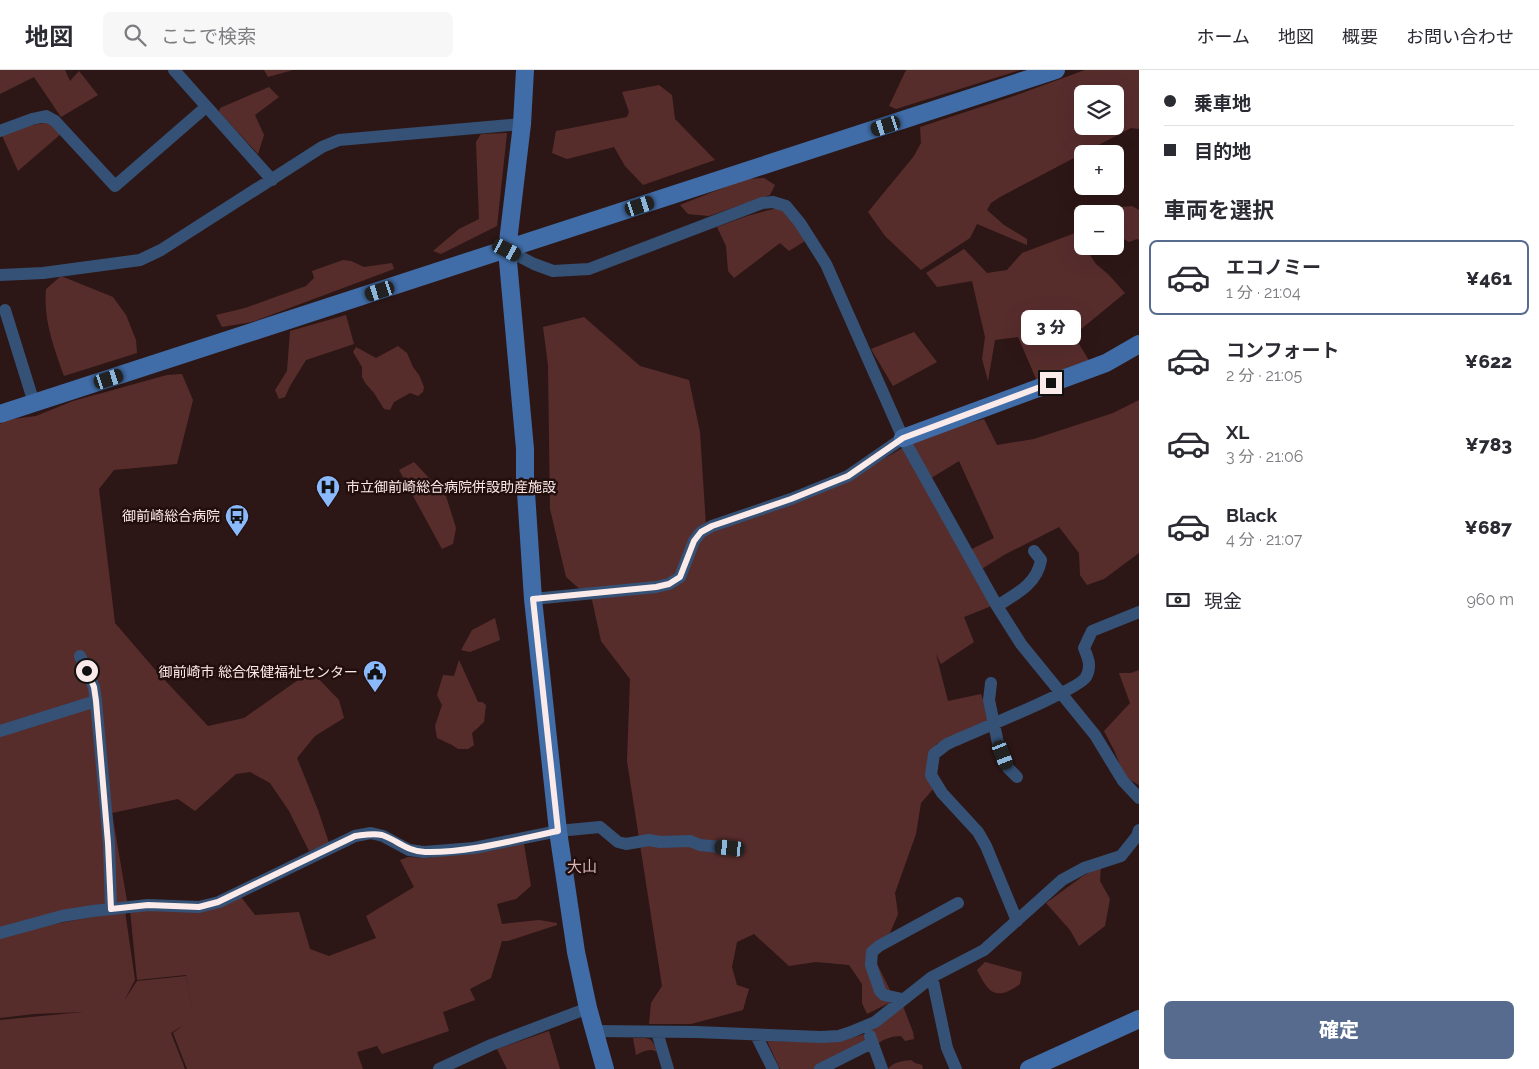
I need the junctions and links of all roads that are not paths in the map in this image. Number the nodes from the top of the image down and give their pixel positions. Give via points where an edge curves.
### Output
1 (174, 70) edge
2 (525, 70) edge
3 (1056, 70) edge
4 (206, 107) junction
5 (522, 124) junction
6 (0, 130) edge
7 (272, 180) junction
8 (507, 250) junction
9 (0, 275) edge
10 (5, 310) dead end
11 (1139, 344) edge
12 (34, 403) junction
13 (0, 414) edge
14 (903, 438) junction
15 (1034, 551) dead end
16 (533, 599) junction
17 (997, 606) junction
18 (1139, 612) edge
19 (80, 656) dead end
20 (991, 683) dead end
21 (1061, 694) junction
22 (96, 701) junction
23 (994, 723) junction
24 (0, 731) edge
25 (1017, 777) dead end
26 (1139, 798) edge
27 (1139, 830) edge
28 (558, 831) junction
29 (730, 848) dead end
30 (958, 902) dead end
31 (111, 909) junction
32 (1017, 921) junction
33 (0, 933) edge
34 (932, 977) junction
35 (902, 999) junction
36 (588, 1008) junction
37 (1139, 1019) edge
38 (866, 1026) junction
39 (594, 1031) junction
40 (657, 1032) junction
41 (756, 1035) junction
42 (872, 1043) junction
43 (439, 1069) edge
44 (605, 1069) edge
45 (668, 1069) edge
46 (773, 1069) edge
47 (820, 1069) edge
48 (882, 1069) edge
49 (956, 1069) edge
50 (1029, 1069) edge

1 - 4 street
2 - 5 street
3 - 8 street
4 - 6 street via 115,186 55,121 46,116
4 - 7 street
5 - 7 street via 339,140 322,147
5 - 8 street
7 - 9 street via 140,260 43,273
8 - 12 street
8 - 14 street via 553,271 589,269 762,204 773,202 786,206 826,264
8 - 16 street via 525,449
10 - 12 street
11 - 14 street via 1106,363
12 - 13 street
14 - 16 street via 848,476 701,532 694,541 680,577 669,584
14 - 17 street
15 - 17 street via 1041,560 1039,570 1032,580
16 - 28 street
17 - 21 street via 1021,644
18 - 21 street via 1092,631 1084,648 1090,667 1085,679
19 - 22 street via 94,687
20 - 23 street via 989,700
21 - 23 street
21 - 26 street via 1095,735 1123,781
22 - 24 street
22 - 31 street
23 - 25 street via 1008,768
23 - 32 street via 947,744 934,754 931,775 942,793 978,832
27 - 32 street via 1121,856 1084,868 1062,880
28 - 29 street via 600,827 618,842 626,844 649,840 690,841
28 - 31 street via 474,848 424,852 409,850 372,833 355,836 218,902 199,907 148,905
28 - 36 street
30 - 35 street via 872,952 871,965 880,990 884,995
31 - 33 street via 62,916
32 - 34 street via 984,950
34 - 35 street
34 - 49 street via 947,1048
35 - 38 street
36 - 39 street
36 - 43 street
37 - 50 street
38 - 41 street via 839,1036
38 - 42 street
39 - 40 street
39 - 44 street
40 - 41 street
40 - 45 street
41 - 46 street
42 - 47 street
42 - 48 street

